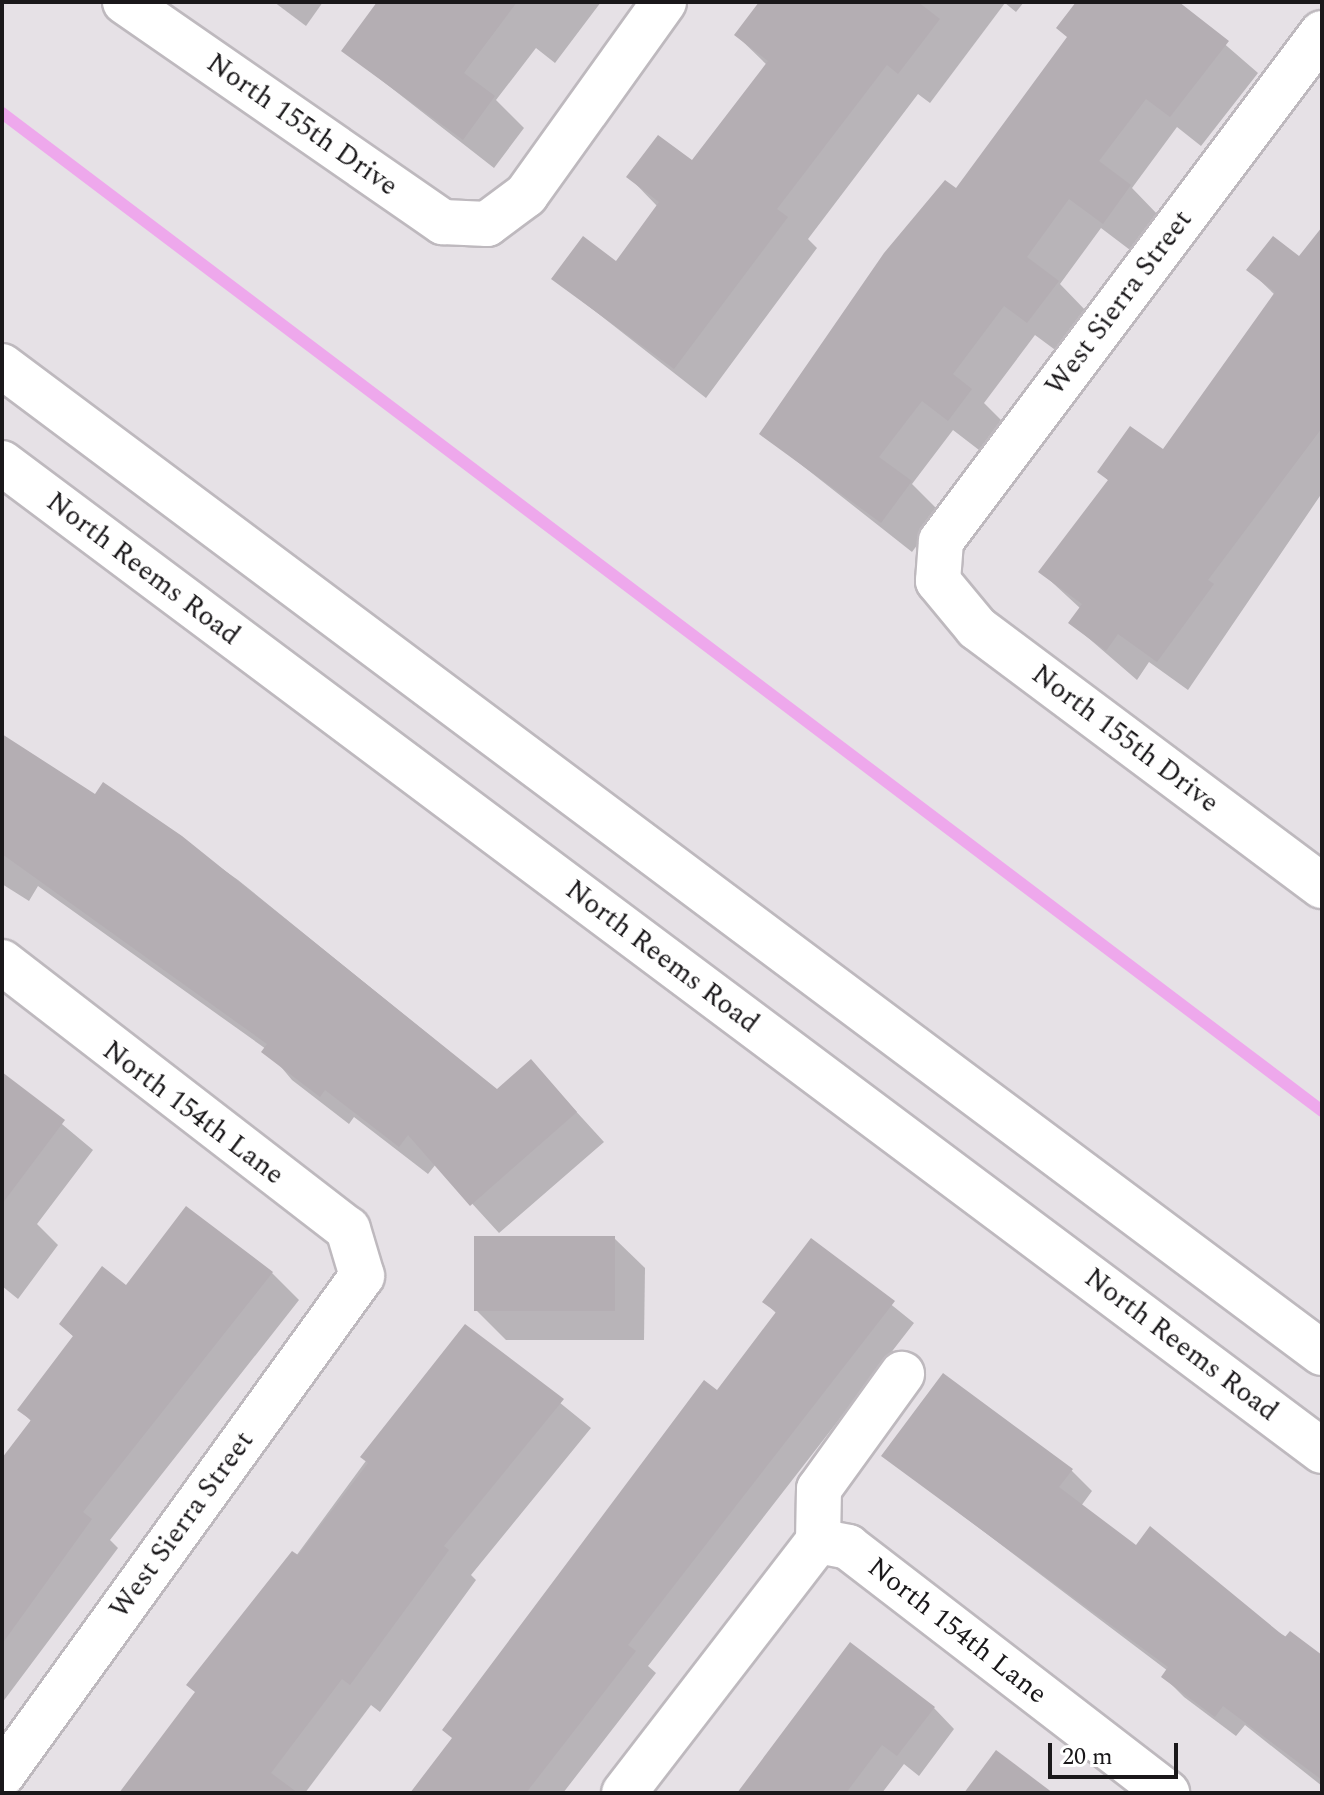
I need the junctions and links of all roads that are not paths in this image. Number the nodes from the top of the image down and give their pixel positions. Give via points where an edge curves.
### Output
1 (125, 2) edge
2 (664, 2) edge
3 (1300, 2) edge
4 (1322, 18) edge
5 (1322, 33) edge
6 (2, 366) edge
7 (2, 463) edge
8 (938, 581) joint
9 (1322, 886) edge
10 (2, 962) edge
11 (362, 1276) joint
12 (1322, 1353) edge
13 (902, 1374) dead end
14 (1322, 1451) edge
15 (818, 1541) junction
16 (2, 1775) edge
17 (624, 1793) edge
18 (1167, 1793) edge

1 - 2 street, North 155th Drive via 443,222 487,224 526,195
3 - 4 street
5 - 8 street, West Sierra Street via 941,541
6 - 12 street
7 - 14 street, North Reems Road
8 - 9 street, North 155th Drive via 977,628
10 - 11 street, North 154th Lane via 348,1229
11 - 16 street, West Sierra Street
13 - 15 street via 819,1489
15 - 17 street
15 - 18 street, North 154th Lane via 848,1547

